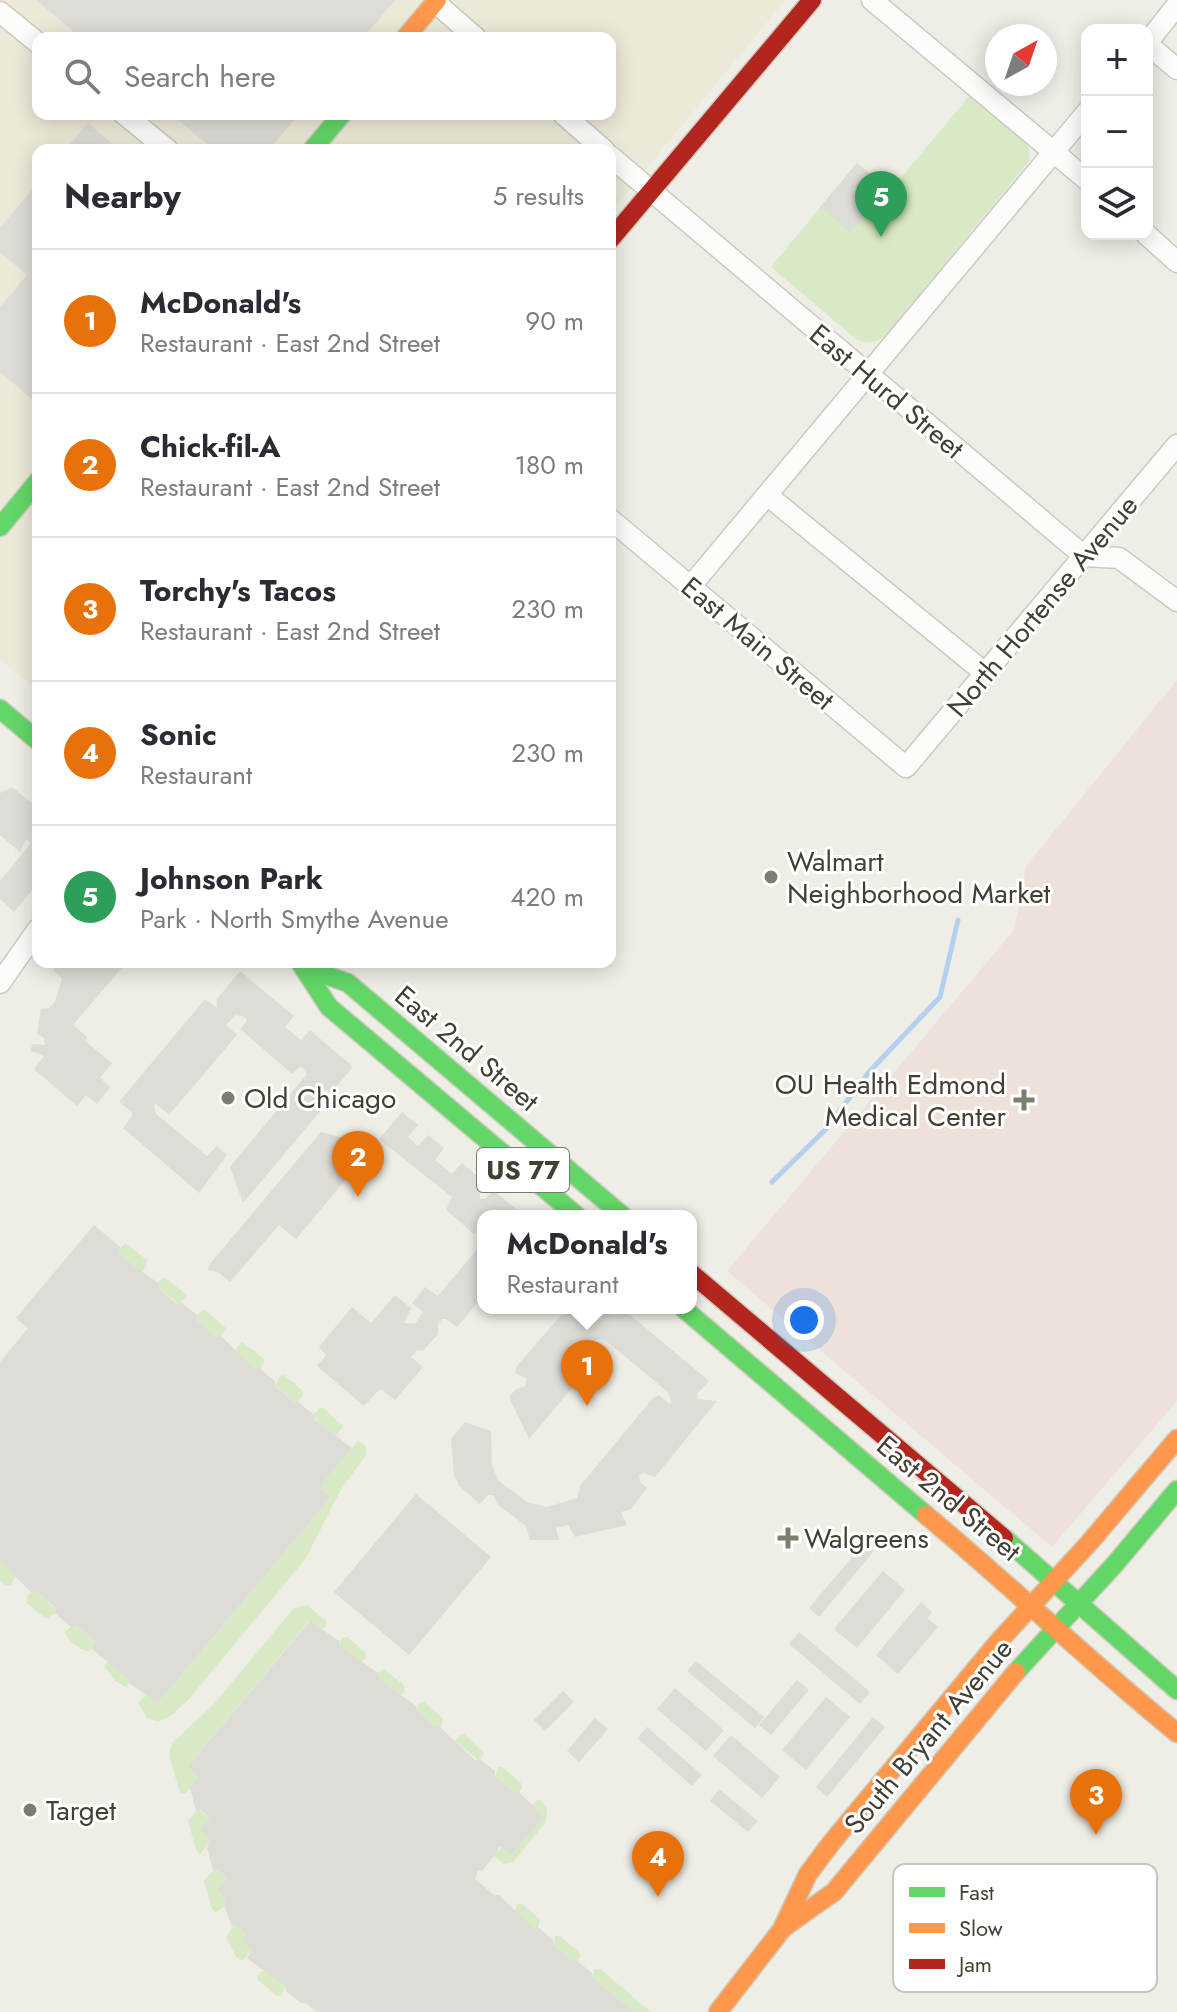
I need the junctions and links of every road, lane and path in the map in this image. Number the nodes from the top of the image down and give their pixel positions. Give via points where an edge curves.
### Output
1 (812, 0) edge
2 (872, 0) edge
3 (436, 1) edge
4 (1177, 5) edge
5 (0, 12) edge
6 (410, 32) edge
7 (470, 32) edge
8 (1153, 36) edge
9 (32, 38) edge
10 (1153, 49) edge
11 (1177, 69) edge
12 (1081, 119) edge
13 (131, 120) edge
14 (337, 120) edge
15 (570, 120) edge
16 (161, 144) edge
17 (317, 144) edge
18 (597, 144) edge
19 (1054, 150) junction
20 (616, 161) edge
21 (1081, 175) edge
22 (650, 191) junction
23 (616, 233) edge
24 (1153, 240) edge
25 (1177, 262) edge
26 (868, 375) junction
27 (1177, 445) edge
28 (32, 488) edge
29 (767, 495) junction
30 (616, 524) edge
31 (0, 527) edge
32 (1084, 556) junction
33 (690, 587) junction
34 (1177, 601) edge
35 (985, 673) junction
36 (0, 709) edge
37 (32, 736) edge
38 (906, 767) joint
39 (32, 938) edge
40 (304, 968) edge
41 (311, 968) edge
42 (0, 983) edge
43 (392, 1060) junction
44 (485, 1099) junction
45 (570, 1210) edge
46 (616, 1210) edge
47 (697, 1278) edge
48 (690, 1314) edge
49 (736, 1354) junction
50 (790, 1356) junction
51 (1177, 1439) edge
52 (1177, 1490) edge
53 (1053, 1582) junction
54 (1078, 1604) junction
55 (1031, 1606) junction
56 (1055, 1629) junction
57 (1177, 1690) edge
58 (1177, 1733) edge
59 (783, 1928) junction
60 (718, 2012) edge

1 - 22 main road
2 - 19 street
3 - 6 main road
3 - 7 street
4 - 8 street
5 - 9 street
10 - 11 street
12 - 19 street
13 - 16 street
14 - 17 main road
15 - 18 street
19 - 21 street
19 - 26 street
20 - 22 street, East Hurd Street
22 - 23 main road
22 - 26 street, East Hurd Street
24 - 25 street
26 - 29 street
26 - 32 street, East Hurd Street
27 - 32 street, North Hortense Avenue
28 - 31 main road
29 - 33 street
29 - 35 street
30 - 33 street, East Main Street
32 - 34 street via 1119,558
32 - 35 street, North Hortense Avenue
33 - 38 street, East Main Street
35 - 38 street, North Hortense Avenue
36 - 37 main road
39 - 42 street
40 - 43 main road, East 2nd Street / US 77 via 329,1007
41 - 44 main road, East 2nd Street via 348,983
43 - 44 main road via 426,1071 468,1101
43 - 45 main road, East 2nd Street / US 77
44 - 46 main road, East 2nd Street
47 - 50 main road, East 2nd Street
48 - 49 main road, East 2nd Street
49 - 50 main road
49 - 55 main road, East 2nd Street
50 - 53 main road, East 2nd Street
51 - 53 main road
52 - 54 main road, South Bryant Avenue
53 - 54 main road, East 2nd Street
53 - 55 main road
54 - 56 main road, South Bryant Avenue
54 - 57 main road, East 2nd Street
55 - 56 main road, East 2nd Street
55 - 59 main road via 832,1842 808,1874
56 - 58 main road, East 2nd Street
56 - 59 main road, South Bryant Avenue via 834,1892
59 - 60 main road, South Bryant Avenue

